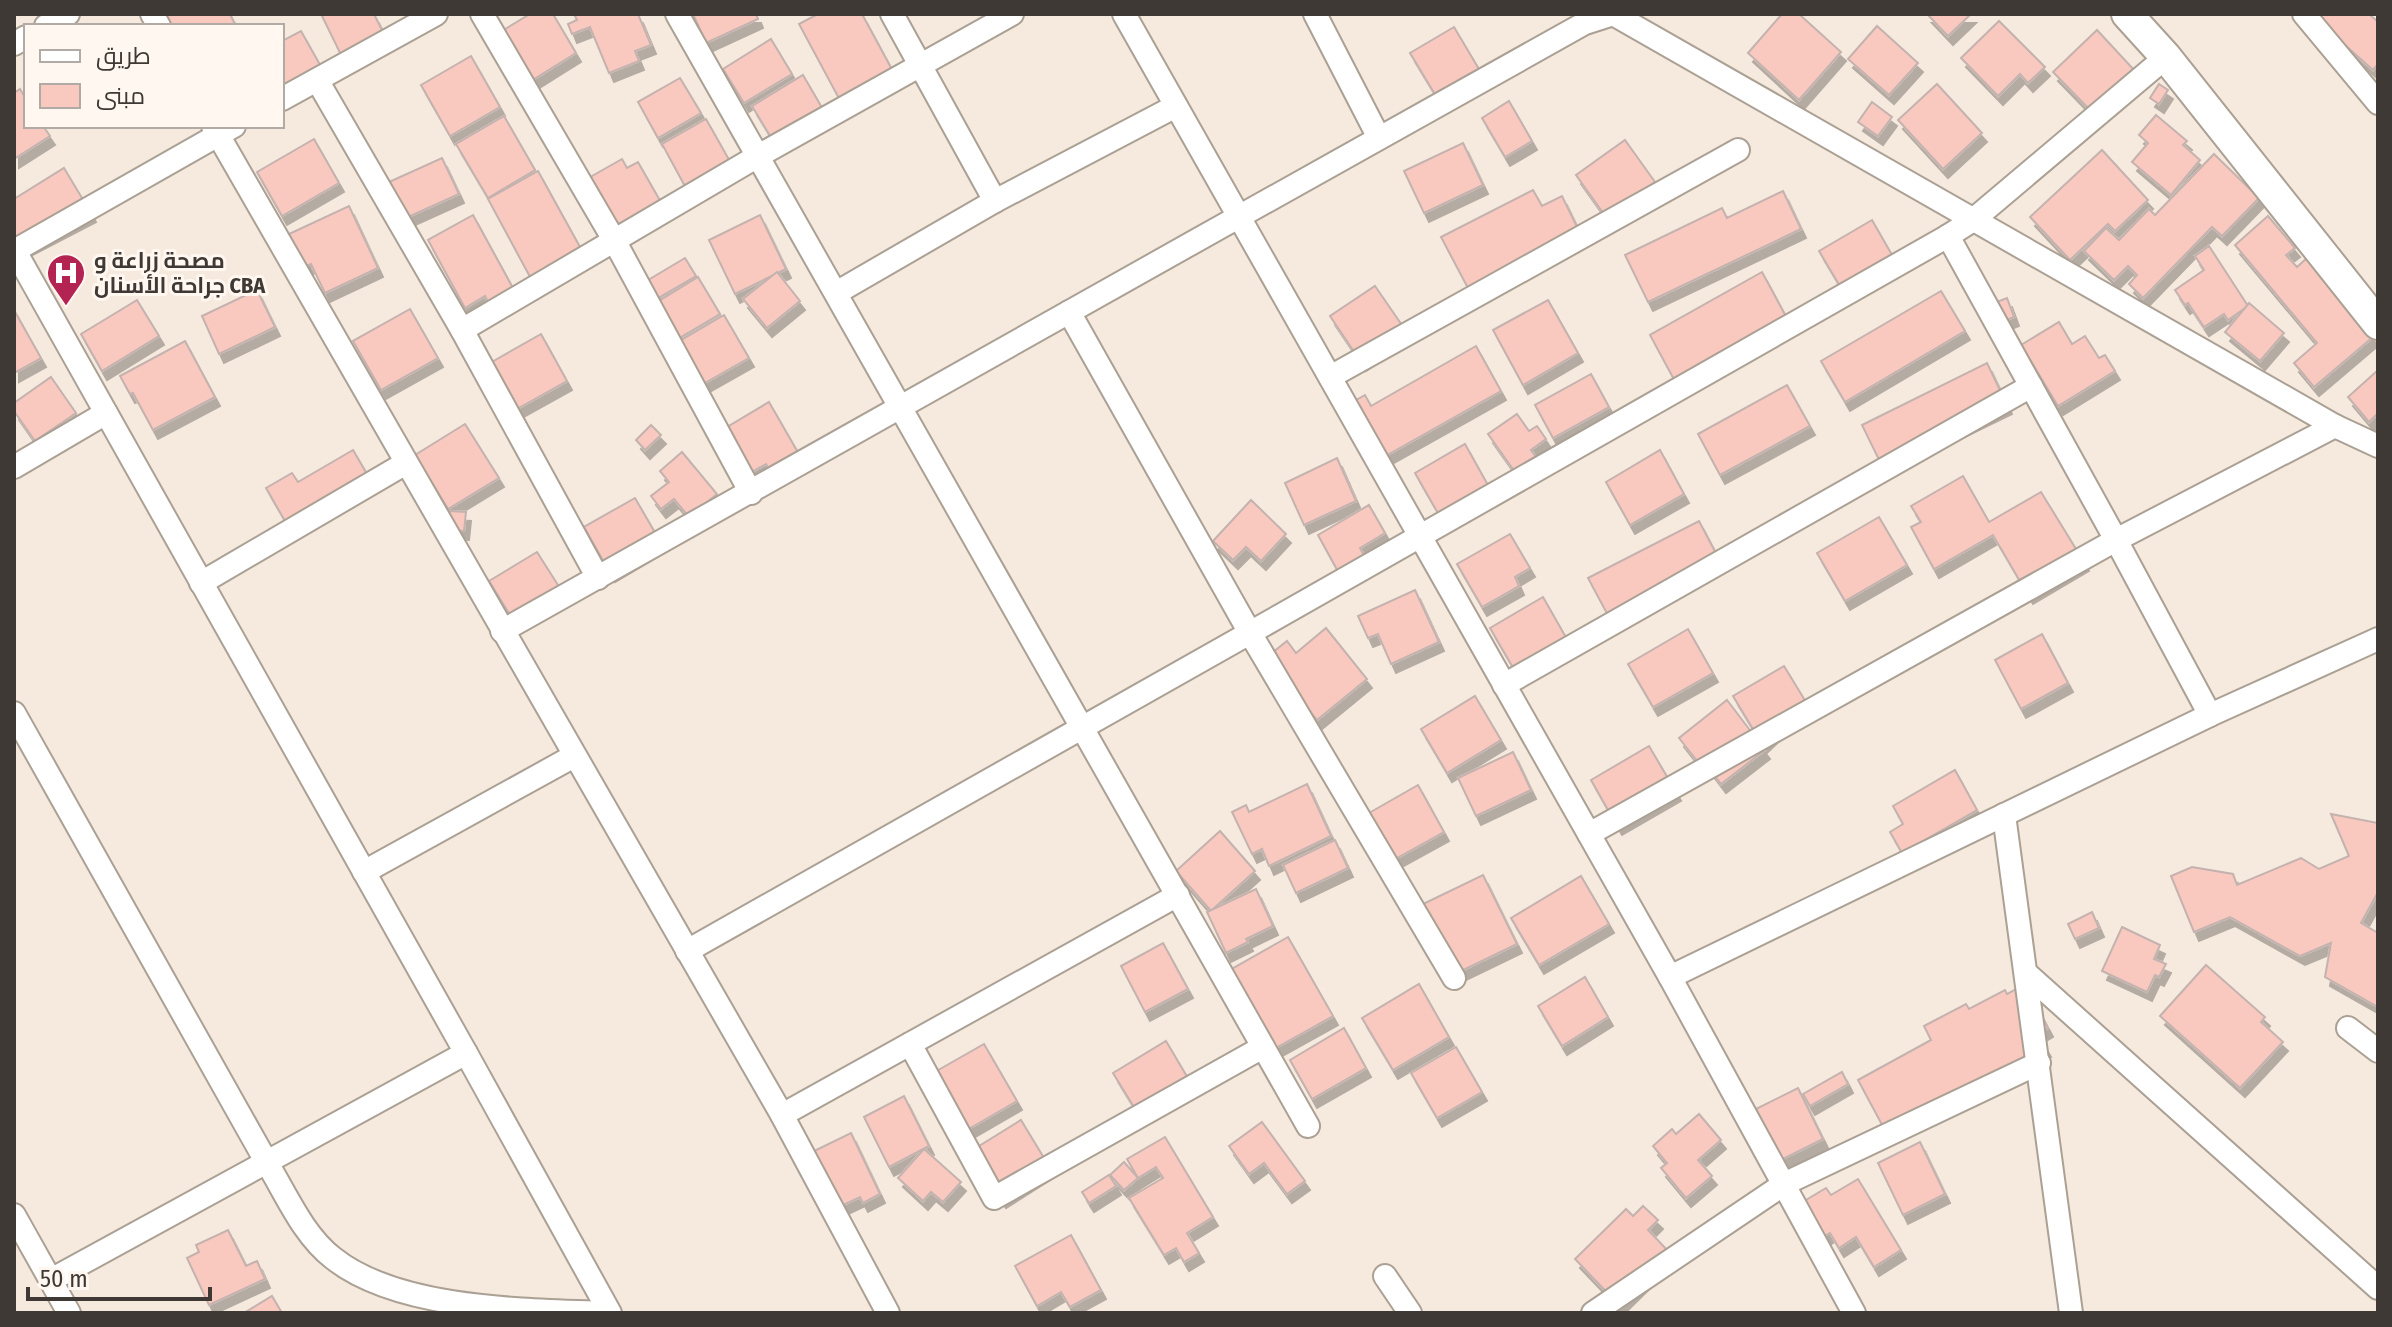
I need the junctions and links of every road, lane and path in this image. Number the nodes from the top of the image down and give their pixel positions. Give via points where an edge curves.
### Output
1 (68, 14) edge
2 (436, 14) edge
3 (482, 14) edge
4 (677, 14) edge
5 (892, 14) edge
6 (1012, 14) edge
7 (1124, 14) edge
8 (1315, 14) edge
9 (1613, 14) edge
10 (2127, 14) edge
11 (2304, 14) edge
12 (50, 24) edge
13 (2166, 57) junction
14 (920, 65) junction
15 (317, 80) junction
16 (284, 98) edge
17 (2378, 103) edge
18 (1176, 106) junction
19 (222, 129) edge
20 (1379, 138) junction
21 (1738, 150) dead end
22 (758, 156) junction
23 (995, 201) junction
24 (1238, 215) junction
25 (1973, 220) junction
26 (1948, 236) junction
27 (614, 240) junction
28 (14, 251) edge
29 (836, 293) junction
30 (1069, 312) junction
31 (2378, 324) edge
32 (462, 330) junction
33 (1330, 377) junction
34 (2031, 386) junction
35 (902, 408) junction
36 (106, 413) junction
37 (2335, 426) junction
38 (2378, 446) edge
39 (406, 463) junction
40 (14, 467) edge
41 (751, 493) junction
42 (1419, 535) junction
43 (2116, 540) junction
44 (598, 578) junction
45 (201, 583) junction
46 (502, 631) junction
47 (1250, 633) junction
48 (2378, 639) edge
49 (1504, 685) junction
50 (14, 713) edge
51 (2210, 715) junction
52 (1084, 729) junction
53 (574, 756) junction
54 (2004, 815) junction
55 (1589, 834) junction
56 (364, 872) junction
57 (1178, 895) junction
58 (687, 951) junction
59 (2027, 974) junction
60 (1670, 977) junction
61 (1454, 978) dead end
62 (2348, 1028) dead end
63 (910, 1044) junction
64 (1263, 1047) junction
65 (2378, 1051) edge
66 (466, 1053) junction
67 (2039, 1063) junction
68 (782, 1115) junction
69 (1308, 1126) dead end
70 (267, 1163) junction
71 (1784, 1184) junction
72 (14, 1215) edge
73 (1385, 1276) dead end
74 (51, 1280) junction
75 (2378, 1288) edge
76 (69, 1313) edge
77 (608, 1313) edge
78 (888, 1313) edge
79 (1410, 1313) edge
80 (1593, 1313) edge
81 (1854, 1313) edge
82 (2071, 1313) edge

1 - 12 street
2 - 15 street
3 - 27 street
4 - 22 street
5 - 14 street
6 - 14 street
7 - 18 street
8 - 20 street
9 - 20 street via 1585,23
9 - 25 street
10 - 13 street
11 - 17 street
13 - 25 street
13 - 31 street
14 - 22 street
14 - 23 street
15 - 16 street
15 - 32 street
18 - 23 street
18 - 24 street
19 - 28 street
19 - 39 street
20 - 24 street
21 - 33 street
22 - 27 street
22 - 29 street
23 - 29 street
24 - 30 street
24 - 33 street
25 - 26 street
25 - 37 street
26 - 34 street
26 - 42 street
27 - 32 street
27 - 41 street
28 - 36 street
29 - 35 street
30 - 35 street
30 - 47 street
32 - 44 street
33 - 42 street
34 - 43 street
34 - 49 street
35 - 41 street
35 - 52 street
36 - 40 street
36 - 45 street
37 - 38 street
37 - 43 street
39 - 45 street
39 - 46 street
41 - 44 street
42 - 47 street
42 - 49 street
43 - 51 street
43 - 55 street
44 - 46 street
45 - 56 street
46 - 53 street
47 - 52 street
47 - 61 street
48 - 51 street
49 - 55 street
50 - 70 street
51 - 54 street
52 - 57 street
52 - 58 street
53 - 56 street
53 - 58 street
54 - 59 street
54 - 60 street
55 - 60 street
56 - 66 street
57 - 63 street
57 - 64 street
58 - 68 street
59 - 67 street
59 - 75 street
60 - 71 street
62 - 65 street
63 - 64 street via 994,1198
63 - 68 street
64 - 69 street
66 - 70 street
66 - 77 street
67 - 71 street
67 - 82 street
68 - 78 street
70 - 74 street
70 - 77 street via 306,1228 333,1258 373,1280 429,1298 507,1310
71 - 80 street
71 - 81 street
72 - 74 street
73 - 79 street
74 - 76 street

